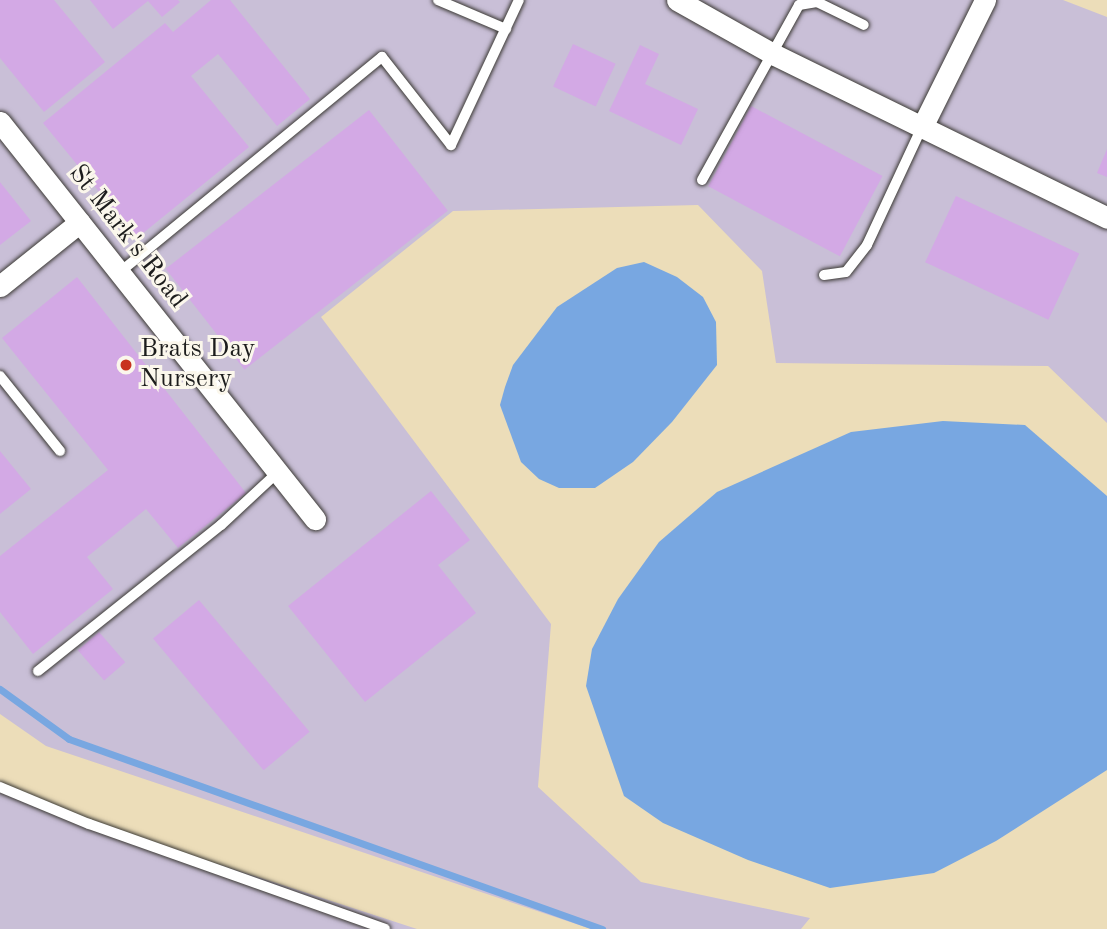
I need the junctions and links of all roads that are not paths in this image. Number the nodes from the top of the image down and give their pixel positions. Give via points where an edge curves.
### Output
1 (438, 0) edge
2 (519, 0) edge
3 (677, 0) edge
4 (985, 0) edge
5 (864, 25) dead end
6 (506, 29) junction
7 (775, 55) junction
8 (0, 122) edge
9 (922, 127) junction
10 (702, 180) dead end
11 (1107, 218) edge
12 (80, 222) junction
13 (120, 272) junction
14 (824, 275) dead end
15 (0, 286) edge
16 (0, 376) edge
17 (60, 451) dead end
18 (278, 472) junction
19 (315, 519) dead end
20 (38, 671) dead end
21 (0, 787) edge
22 (385, 929) edge

1 - 6 lane
2 - 6 lane
3 - 7 street
4 - 9 street
5 - 7 lane via 807,1 799,5
6 - 13 lane via 451,145 382,57
7 - 9 street
7 - 10 lane via 744,99
8 - 12 street, St Mark's Road
9 - 11 street
9 - 14 lane via 867,244 846,272
12 - 13 street, St Mark's Road
12 - 15 street
13 - 18 street, St Mark's Road
16 - 17 lane
18 - 19 street, St Mark's Road
18 - 20 lane via 221,525
21 - 22 lane via 89,824

